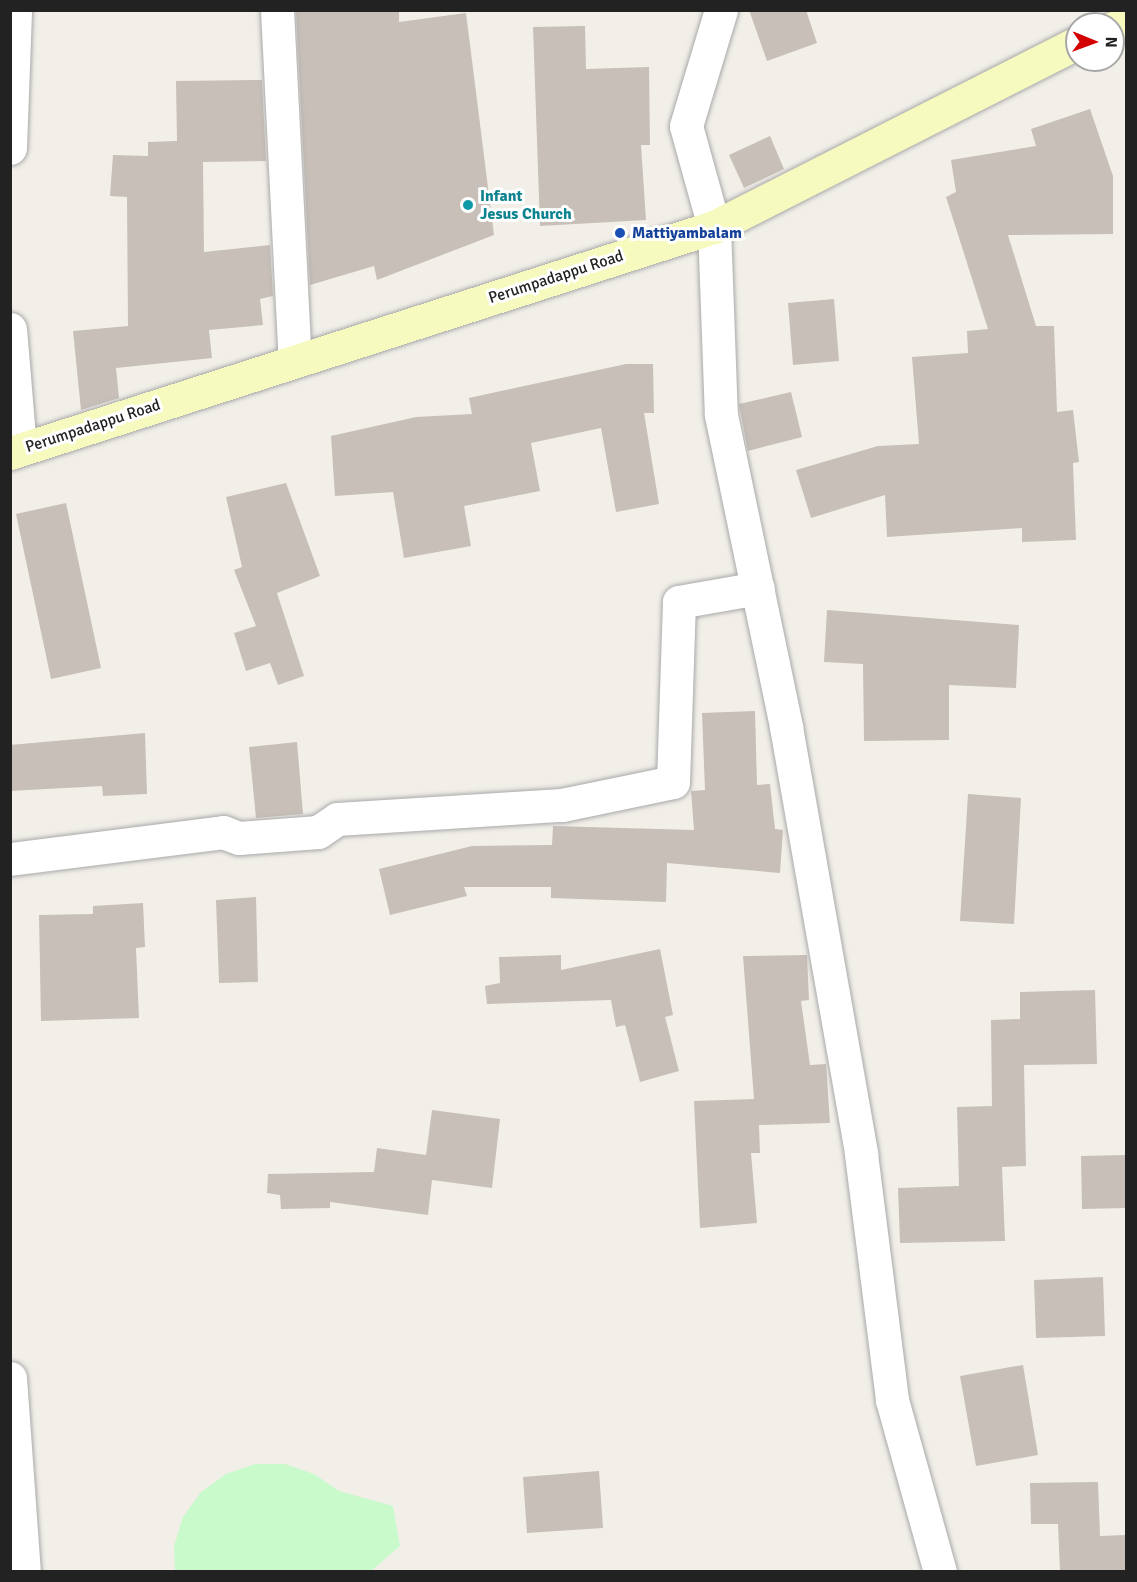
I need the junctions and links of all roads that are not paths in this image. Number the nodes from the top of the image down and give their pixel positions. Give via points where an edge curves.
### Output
1 (15, 10) edge
2 (278, 10) edge
3 (721, 10) edge
4 (1065, 49) edge
5 (10, 148) edge
6 (714, 227) junction
7 (10, 329) edge
8 (295, 361) junction
9 (15, 451) edge
10 (758, 588) junction
11 (10, 859) edge
12 (10, 1378) edge
13 (24, 1572) edge
14 (940, 1572) edge

1 - 5 street
2 - 8 street
3 - 6 street via 686,126
4 - 6 main road, Perumpadappu Road
6 - 8 main road, Perumpadappu Road
6 - 10 street via 721,415
7 - 9 street
8 - 9 main road, Perumpadappu Road
10 - 11 street via 679,602 673,782 562,805 337,819 318,832 239,838 223,832
10 - 14 street via 861,1154 892,1400
12 - 13 street

